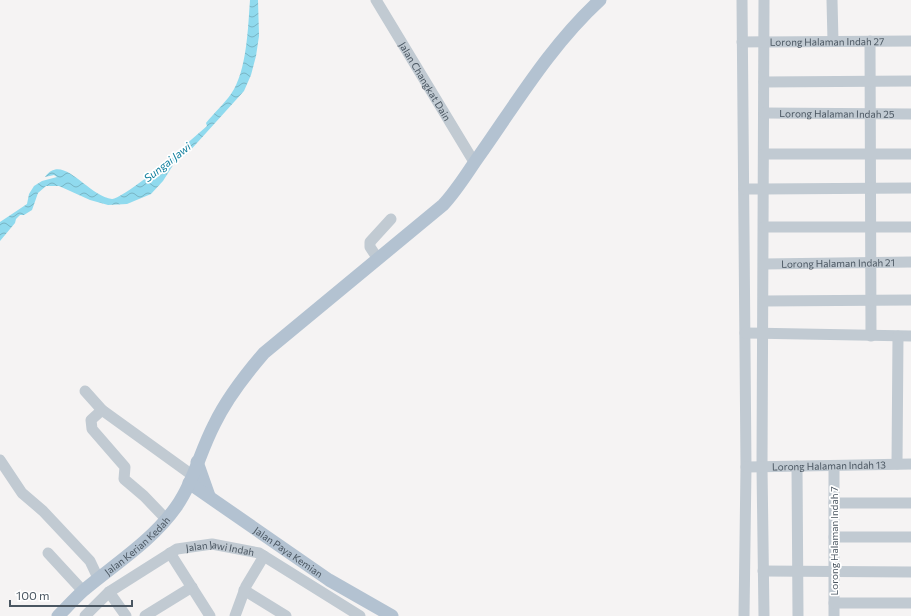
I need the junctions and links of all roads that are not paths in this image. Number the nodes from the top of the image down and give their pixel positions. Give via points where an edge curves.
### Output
1 (376, 0) edge
2 (600, 0) edge
3 (742, 0) edge
4 (764, 0) edge
5 (832, 0) edge
6 (833, 41) junction
7 (870, 41) junction
8 (911, 41) edge
9 (742, 42) junction
10 (764, 42) junction
11 (870, 81) junction
12 (911, 81) edge
13 (764, 82) junction
14 (764, 113) junction
15 (870, 114) junction
16 (911, 114) edge
17 (764, 154) junction
18 (870, 154) junction
19 (911, 154) edge
20 (474, 162) junction
21 (911, 188) edge
22 (744, 189) junction
23 (764, 189) junction
24 (870, 189) junction
25 (391, 219) dead end
26 (764, 227) junction
27 (871, 227) junction
28 (911, 228) edge
29 (378, 259) junction
30 (911, 262) edge
31 (871, 263) junction
32 (764, 264) junction
33 (871, 300) junction
34 (911, 300) edge
35 (764, 301) junction
36 (745, 332) junction
37 (764, 333) junction
38 (871, 336) junction
39 (898, 336) junction
40 (911, 336) edge
41 (85, 391) dead end
42 (102, 410) junction
43 (0, 460) edge
44 (197, 462) junction
45 (898, 464) junction
46 (911, 464) edge
47 (797, 466) junction
48 (834, 466) junction
49 (762, 467) junction
50 (746, 468) junction
51 (191, 479) junction
52 (209, 496) junction
53 (834, 503) junction
54 (911, 503) edge
55 (166, 519) junction
56 (834, 537) junction
57 (911, 537) edge
58 (48, 553) dead end
59 (170, 553) junction
60 (264, 556) junction
61 (763, 571) junction
62 (798, 572) junction
63 (834, 572) junction
64 (911, 572) edge
65 (98, 578) junction
66 (192, 587) junction
67 (244, 590) junction
68 (83, 591) junction
69 (109, 592) junction
70 (834, 603) junction
71 (911, 603) edge
72 (58, 616) edge
73 (85, 616) edge
74 (126, 616) edge
75 (145, 616) edge
76 (210, 616) edge
77 (235, 616) edge
78 (286, 616) edge
79 (360, 616) edge
80 (392, 616) edge
81 (744, 616) edge
82 (764, 616) edge
83 (798, 616) edge
84 (834, 616) edge

1 - 20 street, Jalan Changkat Dain
2 - 20 main road, Jalan Kerian Kedah via 553,50
3 - 9 street
4 - 10 street
5 - 6 street
6 - 7 street, Lorong Halaman Indah 27
6 - 10 street, Lorong Halaman Indah 27
7 - 8 street, Lorong Halaman Indah 27
7 - 11 street
9 - 10 street, Lorong Halaman Indah 27
9 - 22 street
10 - 13 street
11 - 12 street
11 - 13 street
11 - 15 street
13 - 14 street
14 - 15 street, Lorong Halaman Indah 25
14 - 17 street
15 - 16 street, Lorong Halaman Indah 25
15 - 18 street
17 - 18 street
17 - 23 street
18 - 19 street
18 - 24 street
20 - 29 main road, Jalan Kerian Kedah via 458,190
21 - 24 street
22 - 23 street
22 - 36 street
23 - 24 street
23 - 26 street
24 - 27 street
25 - 29 street via 370,242 370,247
26 - 27 street
26 - 32 street
27 - 28 street
27 - 31 street
29 - 44 main road, Jalan Kerian Kedah via 264,353 226,402
30 - 31 street, Lorong Halaman Indah 21
31 - 32 street, Lorong Halaman Indah 21
31 - 33 street
32 - 35 street
33 - 34 street
33 - 35 street
33 - 38 street
35 - 37 street
36 - 37 street
36 - 50 street
37 - 38 street
37 - 49 street
38 - 39 street
39 - 40 street
39 - 45 street
41 - 42 street
42 - 51 street
42 - 55 street via 91,420 92,428 125,467 124,479
43 - 65 street via 22,493 90,561
44 - 51 main road, Jalan Kerian Kedah
44 - 52 main road
45 - 46 street, Lorong Halaman Indah 13
45 - 48 street, Lorong Halaman Indah 13
47 - 48 street, Lorong Halaman Indah 13
47 - 49 street, Lorong Halaman Indah 13
47 - 62 street
48 - 53 street, Lorong Halaman Indah 7
49 - 50 street, Lorong Halaman Indah 13
49 - 61 street
50 - 81 street
51 - 52 main road, Jalan Paya Kemian
51 - 55 main road, Jalan Kerian Kedah via 176,507
52 - 80 main road, Jalan Paya Kemian via 328,580
53 - 54 street
53 - 56 street, Lorong Halaman Indah 7
55 - 65 main road, Jalan Kerian Kedah via 153,534
56 - 57 street
56 - 63 street, Lorong Halaman Indah 7
58 - 68 street
59 - 60 street, Jalan Jawi Indah via 177,549 212,544
59 - 66 street
59 - 69 street, Jalan Jawi Indah
60 - 67 street
60 - 79 street, Jalan Jawi Indah
61 - 62 street
61 - 82 street
62 - 63 street
62 - 83 street
63 - 64 street
63 - 70 street, Lorong Halaman Indah 7
65 - 68 main road, Jalan Kerian Kedah
66 - 75 street
66 - 76 street
67 - 77 street
67 - 78 street
68 - 72 main road, Jalan Kerian Kedah
69 - 73 street, Jalan Jawi Indah
69 - 74 street
70 - 71 street
70 - 84 street, Lorong Halaman Indah 7

